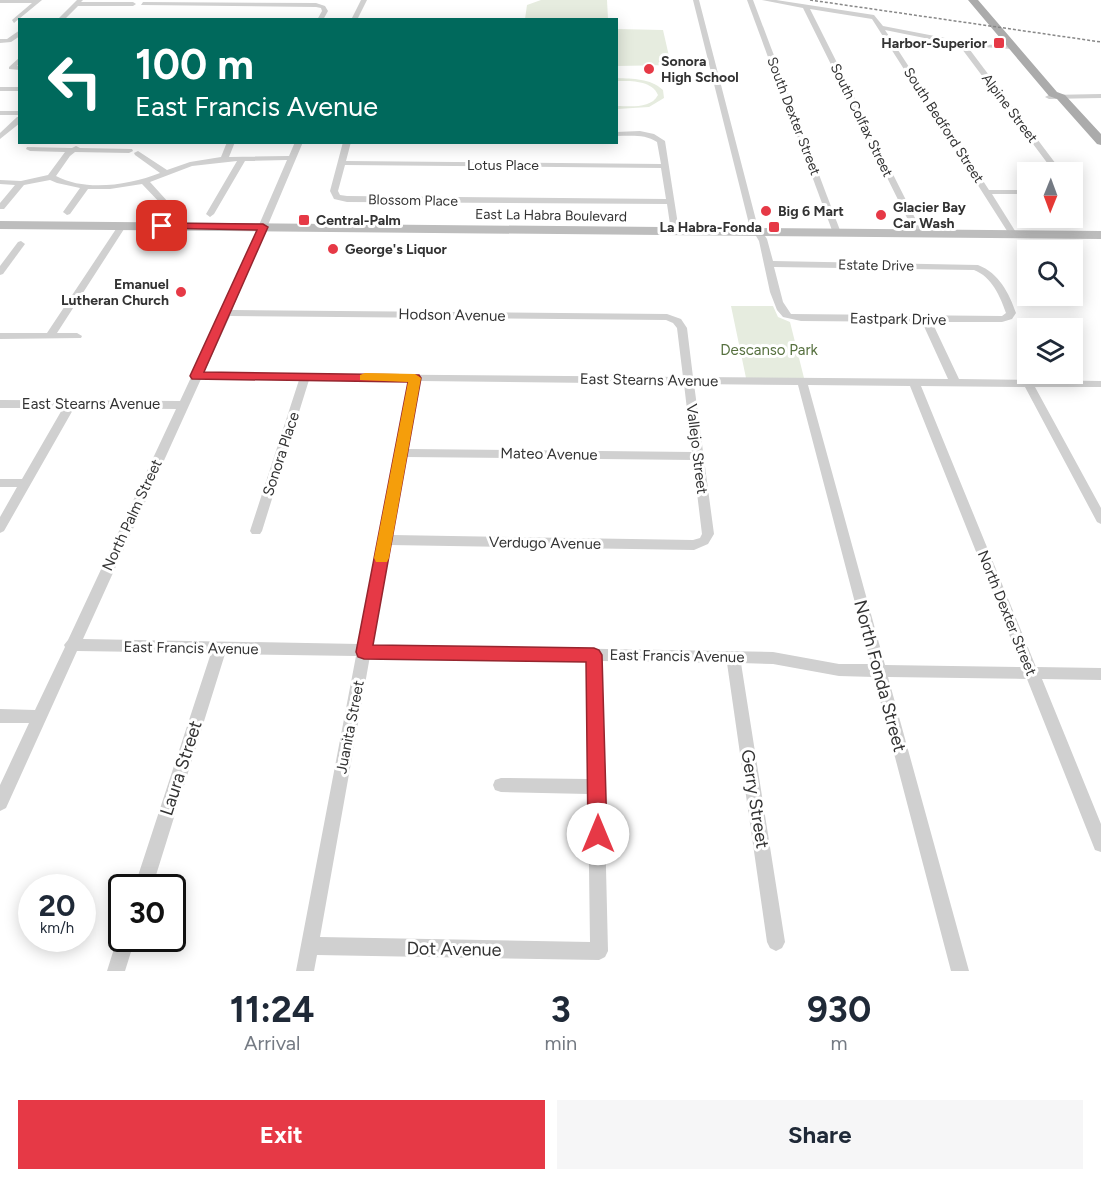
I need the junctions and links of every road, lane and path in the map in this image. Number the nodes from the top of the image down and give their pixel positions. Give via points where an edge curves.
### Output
1 (38, 0) edge
2 (364, 0) edge
3 (696, 0) edge
4 (750, 0) edge
5 (765, 0) edge
6 (973, 0) edge
7 (0, 1) edge
8 (78, 2) edge
9 (189, 2) edge
10 (133, 4) dead end
11 (143, 4) dead end
12 (806, 7) junction
13 (62, 18) edge
14 (321, 18) edge
15 (355, 18) edge
16 (14, 21) edge
17 (880, 27) junction
18 (18, 34) edge
19 (0, 41) edge
20 (962, 44) junction
21 (1012, 47) junction
22 (18, 61) edge
23 (18, 68) edge
24 (0, 89) edge
25 (18, 89) edge
26 (1055, 96) junction
27 (1101, 96) edge
28 (0, 113) edge
29 (18, 113) edge
30 (18, 121) edge
31 (618, 134) edge
32 (0, 137) edge
33 (81, 144) edge
34 (230, 144) edge
35 (298, 144) edge
36 (346, 144) edge
37 (1099, 146) edge
38 (30, 149) dead end
39 (73, 150) junction
40 (225, 158) junction
41 (243, 158) junction
42 (293, 158) junction
43 (1050, 162) edge
44 (341, 164) junction
45 (665, 166) junction
46 (166, 173) junction
47 (51, 177) junction
48 (144, 181) junction
49 (0, 182) edge
50 (21, 183) junction
51 (86, 186) junction
52 (987, 192) junction
53 (1017, 192) edge
54 (670, 202) junction
55 (165, 203) dead end
56 (1, 207) edge
57 (67, 212) dead end
58 (210, 214) dead end
59 (0, 225) edge
60 (122, 226) junction
61 (263, 227) junction
62 (675, 231) junction
63 (758, 232) junction
64 (837, 233) junction
65 (919, 234) junction
66 (1013, 234) junction
67 (1101, 235) edge
68 (21, 244) dead end
69 (769, 264) junction
70 (0, 272) edge
71 (226, 313) junction
72 (1009, 317) joint
73 (926, 319) junction
74 (677, 321) joint
75 (0, 336) edge
76 (50, 336) junction
77 (77, 336) dead end
78 (196, 376) junction
79 (305, 377) junction
80 (415, 378) junction
81 (689, 381) junction
82 (802, 381) junction
83 (915, 382) junction
84 (955, 382) junction
85 (1017, 383) edge
86 (1029, 384) edge
87 (1083, 384) edge
88 (1101, 384) edge
89 (0, 404) edge
90 (71, 404) junction
91 (183, 405) junction
92 (401, 453) junction
93 (697, 456) junction
94 (0, 483) edge
95 (26, 483) junction
96 (1101, 519) edge
97 (0, 528) edge
98 (256, 531) dead end
99 (385, 540) junction
100 (704, 541) joint
101 (71, 645) junction
102 (219, 648) junction
103 (364, 652) junction
104 (594, 655) junction
105 (733, 657) junction
106 (879, 670) junction
107 (1031, 672) junction
108 (1101, 674) edge
109 (0, 716) edge
110 (39, 717) junction
111 (501, 785) dead end
112 (597, 787) junction
113 (0, 803) edge
114 (1101, 844) edge
115 (147, 874) edge
116 (776, 942) dead end
117 (309, 946) junction
118 (122, 952) edge
119 (116, 971) edge
120 (305, 971) edge
121 (960, 971) edge

1 - 7 street
1 - 16 street
2 - 15 street
3 - 63 street
4 - 64 street, South Dexter Street
5 - 12 street
6 - 21 main road
8 - 10 street
8 - 13 street
9 - 11 street
9 - 14 street via 323,7
12 - 17 street, South Bedford Street via 874,17
12 - 65 street, South Colfax Street
17 - 20 street
17 - 52 street, South Bedford Street
18 - 19 street via 9,41
20 - 21 street
20 - 43 street, Alpine Street
21 - 26 main road
22 - 23 street via 11,68
24 - 25 street
26 - 27 street
26 - 37 main road
28 - 29 street
30 - 32 street
31 - 45 street via 657,136
33 - 39 street
34 - 40 street
35 - 42 street, North Palm Street
36 - 44 street
38 - 39 street
39 - 46 street via 134,152
39 - 47 street
40 - 41 street
40 - 46 street via 193,163
41 - 42 street
41 - 58 street
42 - 61 street, North Palm Street
44 - 45 street, Lotus Place
44 - 54 street, Blossom Place via 334,191 337,197 347,199
45 - 54 street
46 - 48 street
47 - 50 street
47 - 51 street via 60,184
48 - 51 street
48 - 55 street
49 - 50 street
50 - 56 street
51 - 57 street
52 - 53 street
52 - 66 street, South Bedford Street
54 - 62 street
59 - 60 main road, East La Habra Boulevard
60 - 61 main road, East La Habra Boulevard
60 - 76 street
61 - 62 main road, East La Habra Boulevard
61 - 71 street, North Palm Street
62 - 63 main road, East La Habra Boulevard
63 - 64 main road, East La Habra Boulevard
63 - 69 street
64 - 65 main road, East La Habra Boulevard
65 - 66 main road, East La Habra Boulevard
66 - 67 main road, East La Habra Boulevard
68 - 70 street
69 - 72 street, Estate Drive via 982,268 1009,308
69 - 73 street, Eastpark Drive via 780,305 787,316
71 - 74 street, Hodson Avenue via 667,317
71 - 78 street, North Palm Street
72 - 73 street, Eastpark Drive
73 - 84 street
74 - 81 street, Vallejo Street via 682,328
75 - 76 street
76 - 77 street
78 - 79 street, East Stearns Avenue
78 - 91 street, North Palm Street
79 - 80 street, East Stearns Avenue
79 - 98 street, Sonora Place
80 - 81 street, East Stearns Avenue
80 - 92 street, Juanita Street
81 - 82 street, East Stearns Avenue
81 - 93 street, Vallejo Street
82 - 83 street, East Stearns Avenue
82 - 106 street, North Fonda Street
83 - 84 street, East Stearns Avenue
83 - 107 street, North Dexter Street
84 - 85 street, East Stearns Avenue
86 - 96 street
87 - 88 street, East Stearns Avenue
89 - 90 street, East Stearns Avenue
90 - 91 street, East Stearns Avenue
90 - 95 street
91 - 101 street, North Palm Street
92 - 93 street, Mateo Avenue
92 - 99 street, Juanita Street
93 - 100 street, Vallejo Street via 708,534
94 - 95 street
95 - 97 street
99 - 100 street, Verdugo Avenue via 694,545
99 - 103 street, Juanita Street
101 - 102 street, East Francis Avenue
101 - 110 street, North Palm Street
102 - 103 street, East Francis Avenue
102 - 115 street, Laura Street
103 - 104 street, East Francis Avenue
103 - 117 street, Juanita Street
104 - 105 street, East Francis Avenue
104 - 112 street
105 - 106 street, East Francis Avenue via 774,658 840,670
105 - 116 street, Gerry Street
106 - 107 street, East Francis Avenue
106 - 121 street, North Fonda Street
107 - 108 street, East Francis Avenue
107 - 114 street, North Dexter Street
109 - 110 street
110 - 113 street, North Palm Street
111 - 112 street
112 - 117 street, Dot Avenue via 599,951
117 - 120 street, Juanita Street
118 - 119 street

